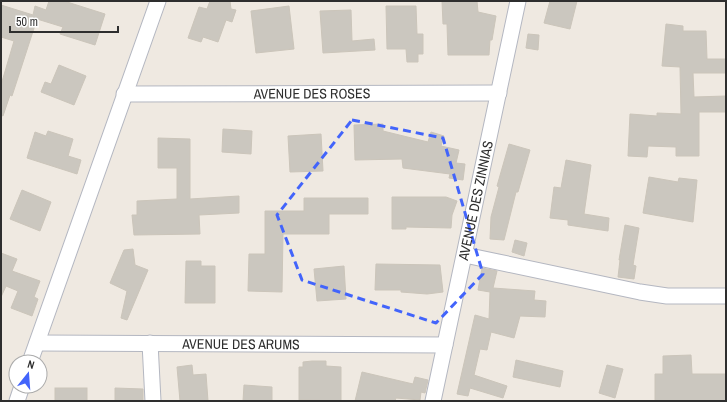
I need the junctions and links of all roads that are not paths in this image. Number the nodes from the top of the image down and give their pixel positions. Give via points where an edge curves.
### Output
1 (158, 1) edge
2 (518, 1) edge
3 (499, 93) junction
4 (124, 94) junction
5 (465, 255) junction
6 (726, 296) edge
7 (37, 343) junction
8 (150, 343) junction
9 (445, 345) junction
10 (33, 354) edge
11 (153, 401) edge
12 (433, 401) edge

1 - 4 street
2 - 3 street, AVENUE DES ZINNIAS
3 - 4 street, AVENUE DES ROSES
3 - 5 street, AVENUE DES ZINNIAS
4 - 7 street
5 - 6 street via 640,292 666,296
5 - 9 street, AVENUE DES ZINNIAS
7 - 8 street, AVENUE DES ARUMS
7 - 10 street
8 - 9 street, AVENUE DES ARUMS
8 - 11 street
9 - 12 street, AVENUE DES ZINNIAS

